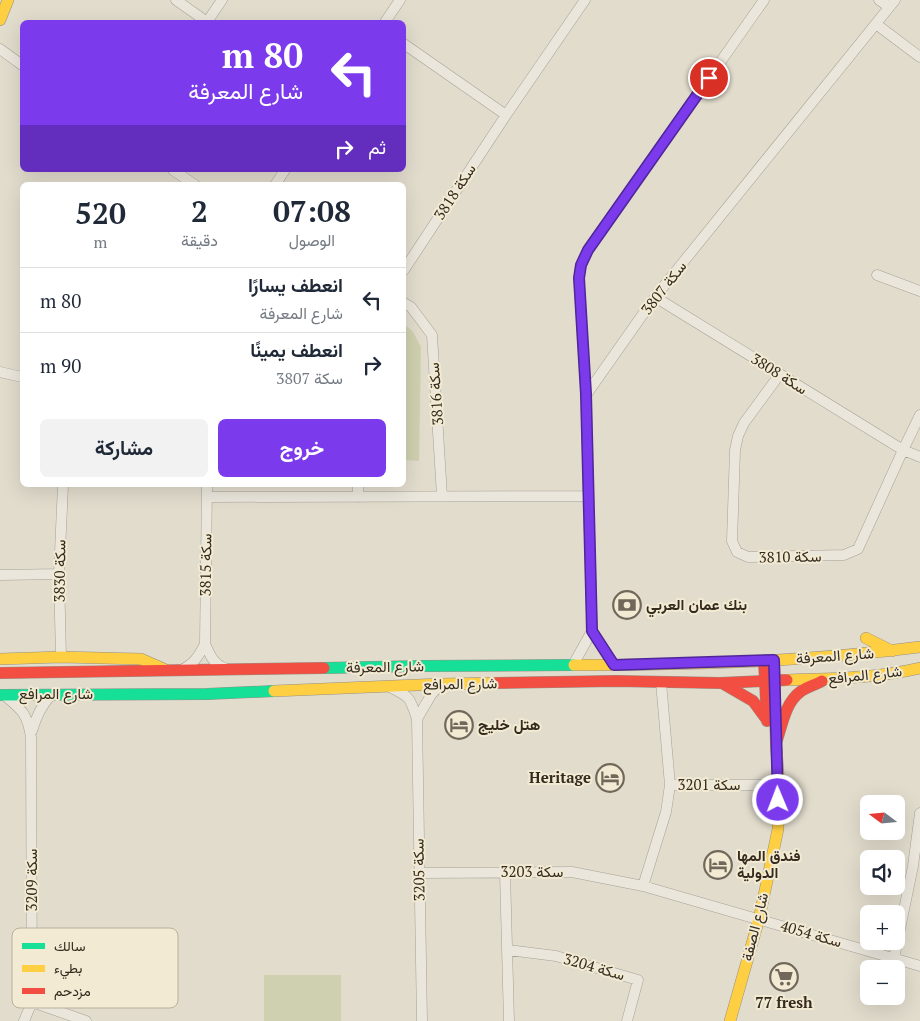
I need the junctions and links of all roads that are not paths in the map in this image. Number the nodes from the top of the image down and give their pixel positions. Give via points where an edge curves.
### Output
1 (8, 0) edge
2 (176, 0) edge
3 (222, 0) edge
4 (400, 0) edge
5 (585, 0) edge
6 (764, 0) edge
7 (879, 0) edge
8 (892, 4) edge
9 (0, 20) edge
10 (204, 20) edge
11 (208, 20) edge
12 (386, 20) edge
13 (876, 24) junction
14 (406, 45) edge
15 (0, 49) edge
16 (920, 58) edge
17 (20, 64) edge
18 (506, 115) junction
19 (176, 172) edge
20 (191, 182) edge
21 (406, 267) edge
22 (877, 274) dead end
23 (920, 291) edge
24 (655, 297) junction
25 (406, 304) edge
26 (0, 372) edge
27 (780, 374) junction
28 (20, 377) edge
29 (586, 394) junction
30 (920, 415) edge
31 (903, 450) junction
32 (920, 457) edge
33 (62, 487) edge
34 (207, 487) edge
35 (358, 487) edge
36 (442, 496) junction
37 (588, 496) junction
38 (358, 497) junction
39 (207, 498) junction
40 (59, 574) junction
41 (0, 575) edge
42 (592, 631) junction
43 (866, 638) dead end
44 (205, 644) junction
45 (920, 647) edge
46 (892, 651) junction
47 (61, 657) junction
48 (0, 659) edge
49 (769, 660) junction
50 (573, 665) junction
51 (614, 665) junction
52 (920, 668) edge
53 (233, 670) junction
54 (175, 671) junction
55 (0, 673) edge
56 (826, 679) junction
57 (770, 681) junction
58 (661, 682) junction
59 (720, 683) junction
60 (442, 684) junction
61 (387, 686) junction
62 (2, 695) edge
63 (51, 695) junction
64 (417, 719) junction
65 (767, 720) junction
66 (31, 737) junction
67 (776, 743) junction
68 (778, 785) junction
69 (670, 786) junction
70 (920, 813) edge
71 (917, 867) edge
72 (419, 873) junction
73 (506, 873) junction
74 (643, 886) junction
75 (759, 919) junction
76 (32, 928) edge
77 (508, 950) junction
78 (894, 958) junction
79 (920, 966) edge
80 (29, 1008) edge
81 (49, 1008) edge
82 (24, 1021) edge
83 (86, 1021) edge
84 (422, 1021) edge
85 (509, 1021) edge
86 (627, 1021) edge
87 (730, 1021) edge

1 - 9 main road
2 - 10 street
3 - 11 street
4 - 12 street
5 - 18 street, سكة 3818
6 - 29 street via 588,250 581,265 579,278
7 - 8 street
8 - 13 street, سكة 3807
13 - 16 street
13 - 24 street, سكة 3807
14 - 18 street
15 - 17 street
18 - 21 street, سكة 3818
19 - 20 street
22 - 23 street
24 - 27 street, سكة 3808
24 - 29 street, سكة 3807
25 - 36 street, سكة 3816 via 432,334
26 - 28 street
27 - 31 street, سكة 3808
27 - 31 street, سكة 3810 via 738,436 732,541 737,552 748,558 844,556 858,549
29 - 37 street
30 - 31 street, سكة 3810
31 - 32 street, سكة 3808
33 - 40 street, سكة 3830
34 - 39 street, سكة 3815
35 - 38 street
36 - 37 street
36 - 38 street
37 - 42 street
38 - 39 street
39 - 44 street, سكة 3815
40 - 41 street
40 - 47 street, سكة 3830
42 - 50 street
42 - 51 street
43 - 46 main road
44 - 53 street via 219,666
44 - 54 street via 196,660
45 - 46 main road, شارع المعرفة
46 - 49 main road, شارع المعرفة
47 - 48 main road
47 - 54 main road via 141,659
49 - 51 main road, شارع المعرفة
49 - 57 main road, شارع الصفة
50 - 51 main road, شارع المعرفة
50 - 53 main road, شارع المعرفة
52 - 56 main road, شارع المرافع via 899,673
53 - 54 main road, شارع المعرفة
54 - 55 main road, شارع المعرفة
56 - 57 main road, شارع المرافع
56 - 67 main road via 795,697 786,711
57 - 59 main road, شارع المرافع
57 - 65 main road, شارع الصفة
57 - 67 main road, شارع الصفة
58 - 59 main road, شارع المرافع
58 - 60 main road, شارع المرافع
58 - 69 street, سكة 3201
59 - 65 main road via 753,701
60 - 61 main road, شارع المرافع
60 - 64 street
61 - 63 main road, شارع المرافع via 207,694
61 - 64 street, سكة 3205 via 407,696
62 - 63 main road, شارع المرافع
62 - 66 street, سكة 3209 via 24,714
63 - 66 street, سكة 3209 via 39,709
64 - 72 street, سكة 3205
65 - 67 main road, شارع الصفة
66 - 76 street, سكة 3209
67 - 68 main road, شارع الصفة
68 - 69 street, سكة 3201
68 - 75 main road, شارع الصفة via 778,829
69 - 74 street, سكة 3201 via 666,812
70 - 71 street
71 - 78 street
72 - 73 street, سكة 3203
72 - 84 street, سكة 3205
73 - 74 street, سكة 3203 via 572,872
73 - 77 street
74 - 75 street, سكة 4054
75 - 78 street, سكة 4054
75 - 87 main road, شارع الصفة
77 - 85 street
77 - 86 street, سكة 3204 via 556,956 638,980
78 - 79 street, سكة 4054
80 - 82 street, سكة 3209
81 - 83 street

